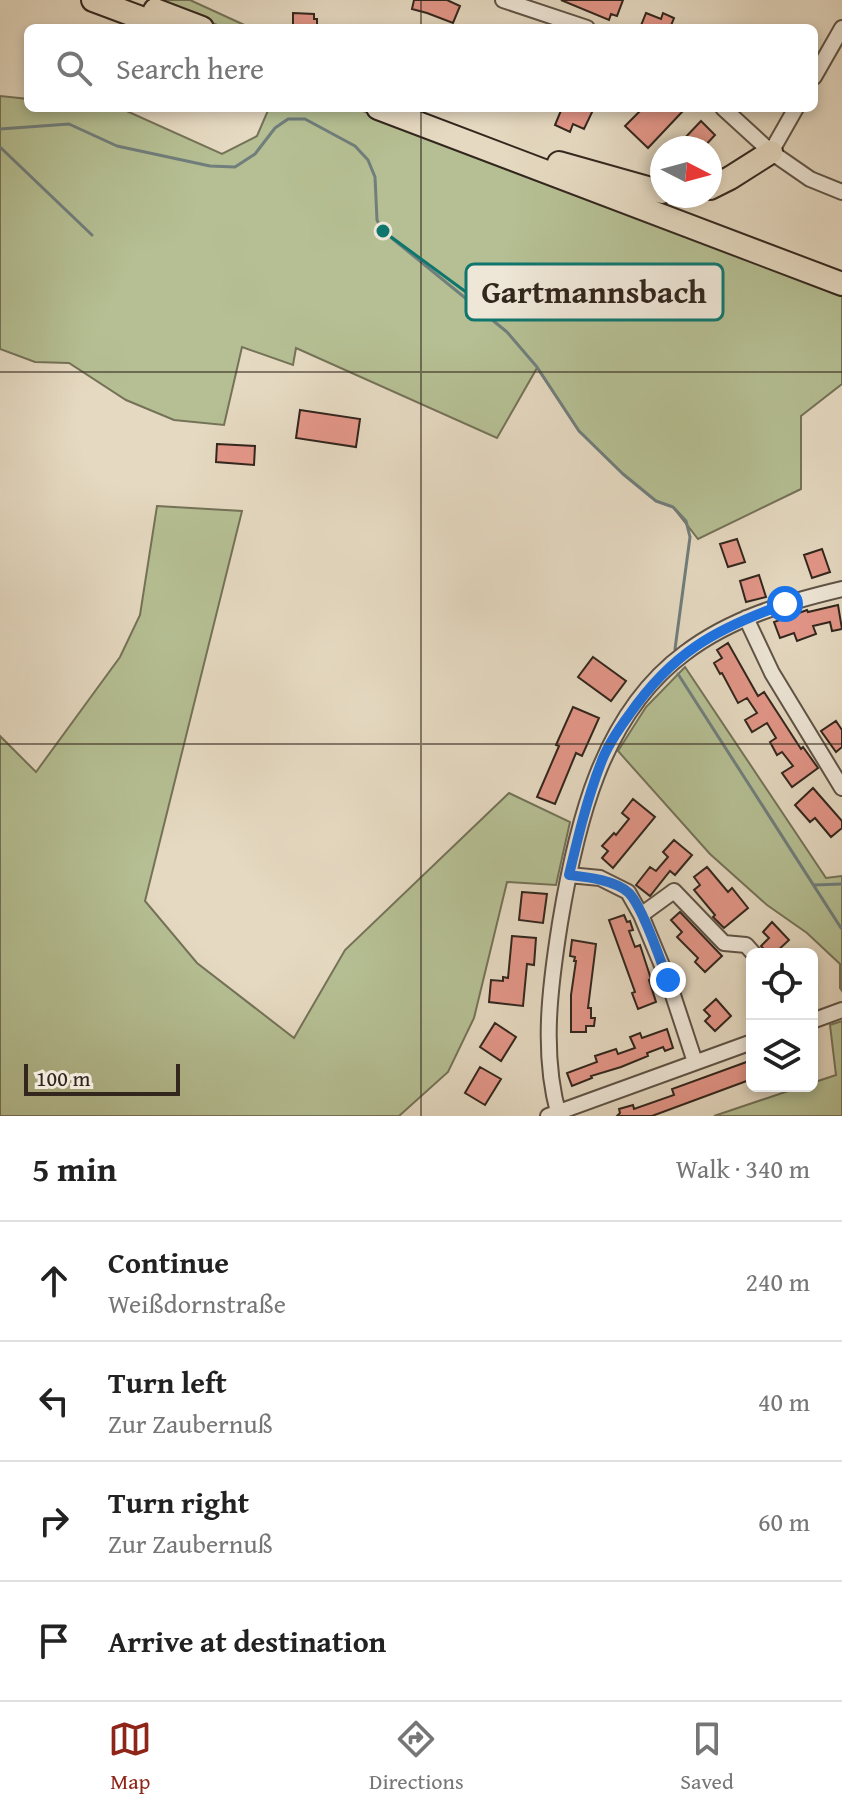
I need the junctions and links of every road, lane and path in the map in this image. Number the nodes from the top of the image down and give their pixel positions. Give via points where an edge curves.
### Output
1 (93, 0) edge
2 (129, 0) edge
3 (503, 0) edge
4 (157, 24) edge
5 (192, 24) edge
6 (575, 24) edge
7 (842, 28) edge
8 (818, 70) edge
9 (389, 112) edge
10 (421, 112) edge
11 (727, 112) edge
12 (794, 112) edge
13 (771, 152) junction
14 (544, 159) junction
15 (722, 182) edge
16 (650, 189) edge
17 (842, 192) edge
18 (842, 270) edge
19 (842, 284) edge
20 (842, 589) edge
21 (746, 618) junction
22 (842, 788) edge
23 (569, 875) junction
24 (641, 915) junction
25 (749, 948) edge
26 (842, 1010) edge
27 (815, 1020) edge
28 (746, 1044) edge
29 (695, 1062) junction
30 (555, 1114) edge

1 - 4 highway
2 - 5 highway
3 - 6 street
7 - 8 street
9 - 19 highway
10 - 14 highway
11 - 13 street
12 - 13 street
13 - 15 highway
13 - 17 street via 810,179
14 - 16 highway
14 - 18 highway
20 - 21 street
21 - 22 street via 772,673
21 - 23 street via 684,653 647,689 620,727 602,760
23 - 24 street via 600,878 628,892
23 - 30 street via 550,982 549,1063
24 - 25 street via 674,891 724,943
24 - 29 street
26 - 27 street
28 - 29 street
29 - 30 street

